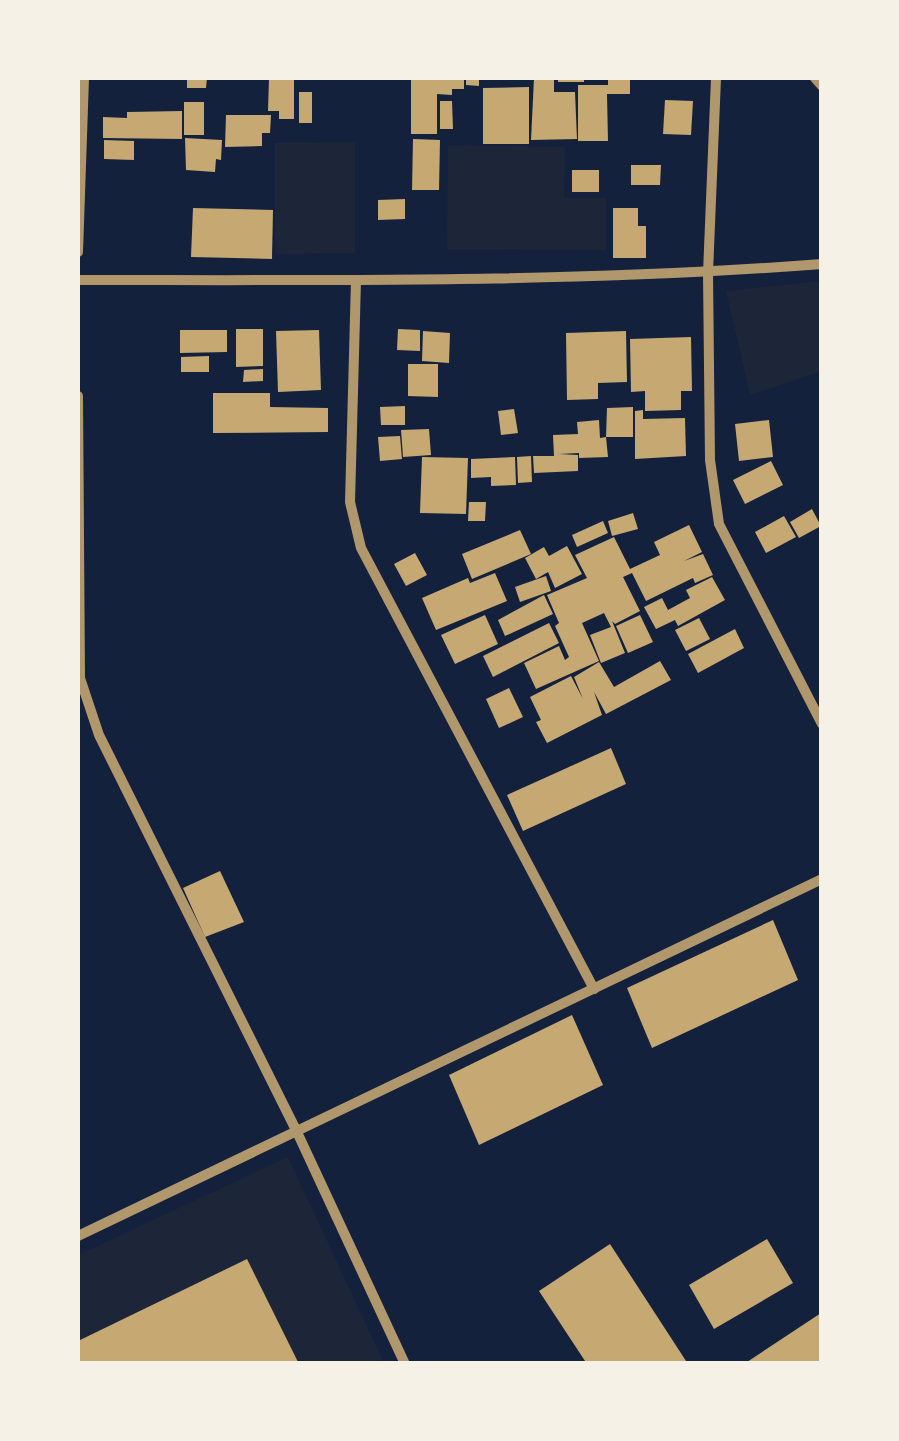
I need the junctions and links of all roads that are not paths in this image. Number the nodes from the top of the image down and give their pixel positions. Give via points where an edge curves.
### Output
1 (84, 78) edge
2 (716, 78) edge
3 (816, 78) edge
4 (822, 86) edge
5 (78, 252) edge
6 (822, 264) edge
7 (708, 273) junction
8 (78, 280) edge
9 (356, 280) junction
10 (78, 396) edge
11 (822, 724) edge
12 (822, 880) edge
13 (594, 990) junction
14 (296, 1132) junction
15 (78, 1236) edge
16 (405, 1364) edge

1 - 5 street
2 - 7 street
3 - 4 street
6 - 7 street
7 - 9 street
7 - 11 street via 710,460 719,524
8 - 9 street
9 - 13 street via 350,502 361,548
10 - 14 street via 80,678 99,735
12 - 13 street
13 - 14 street
14 - 15 street
14 - 16 street

